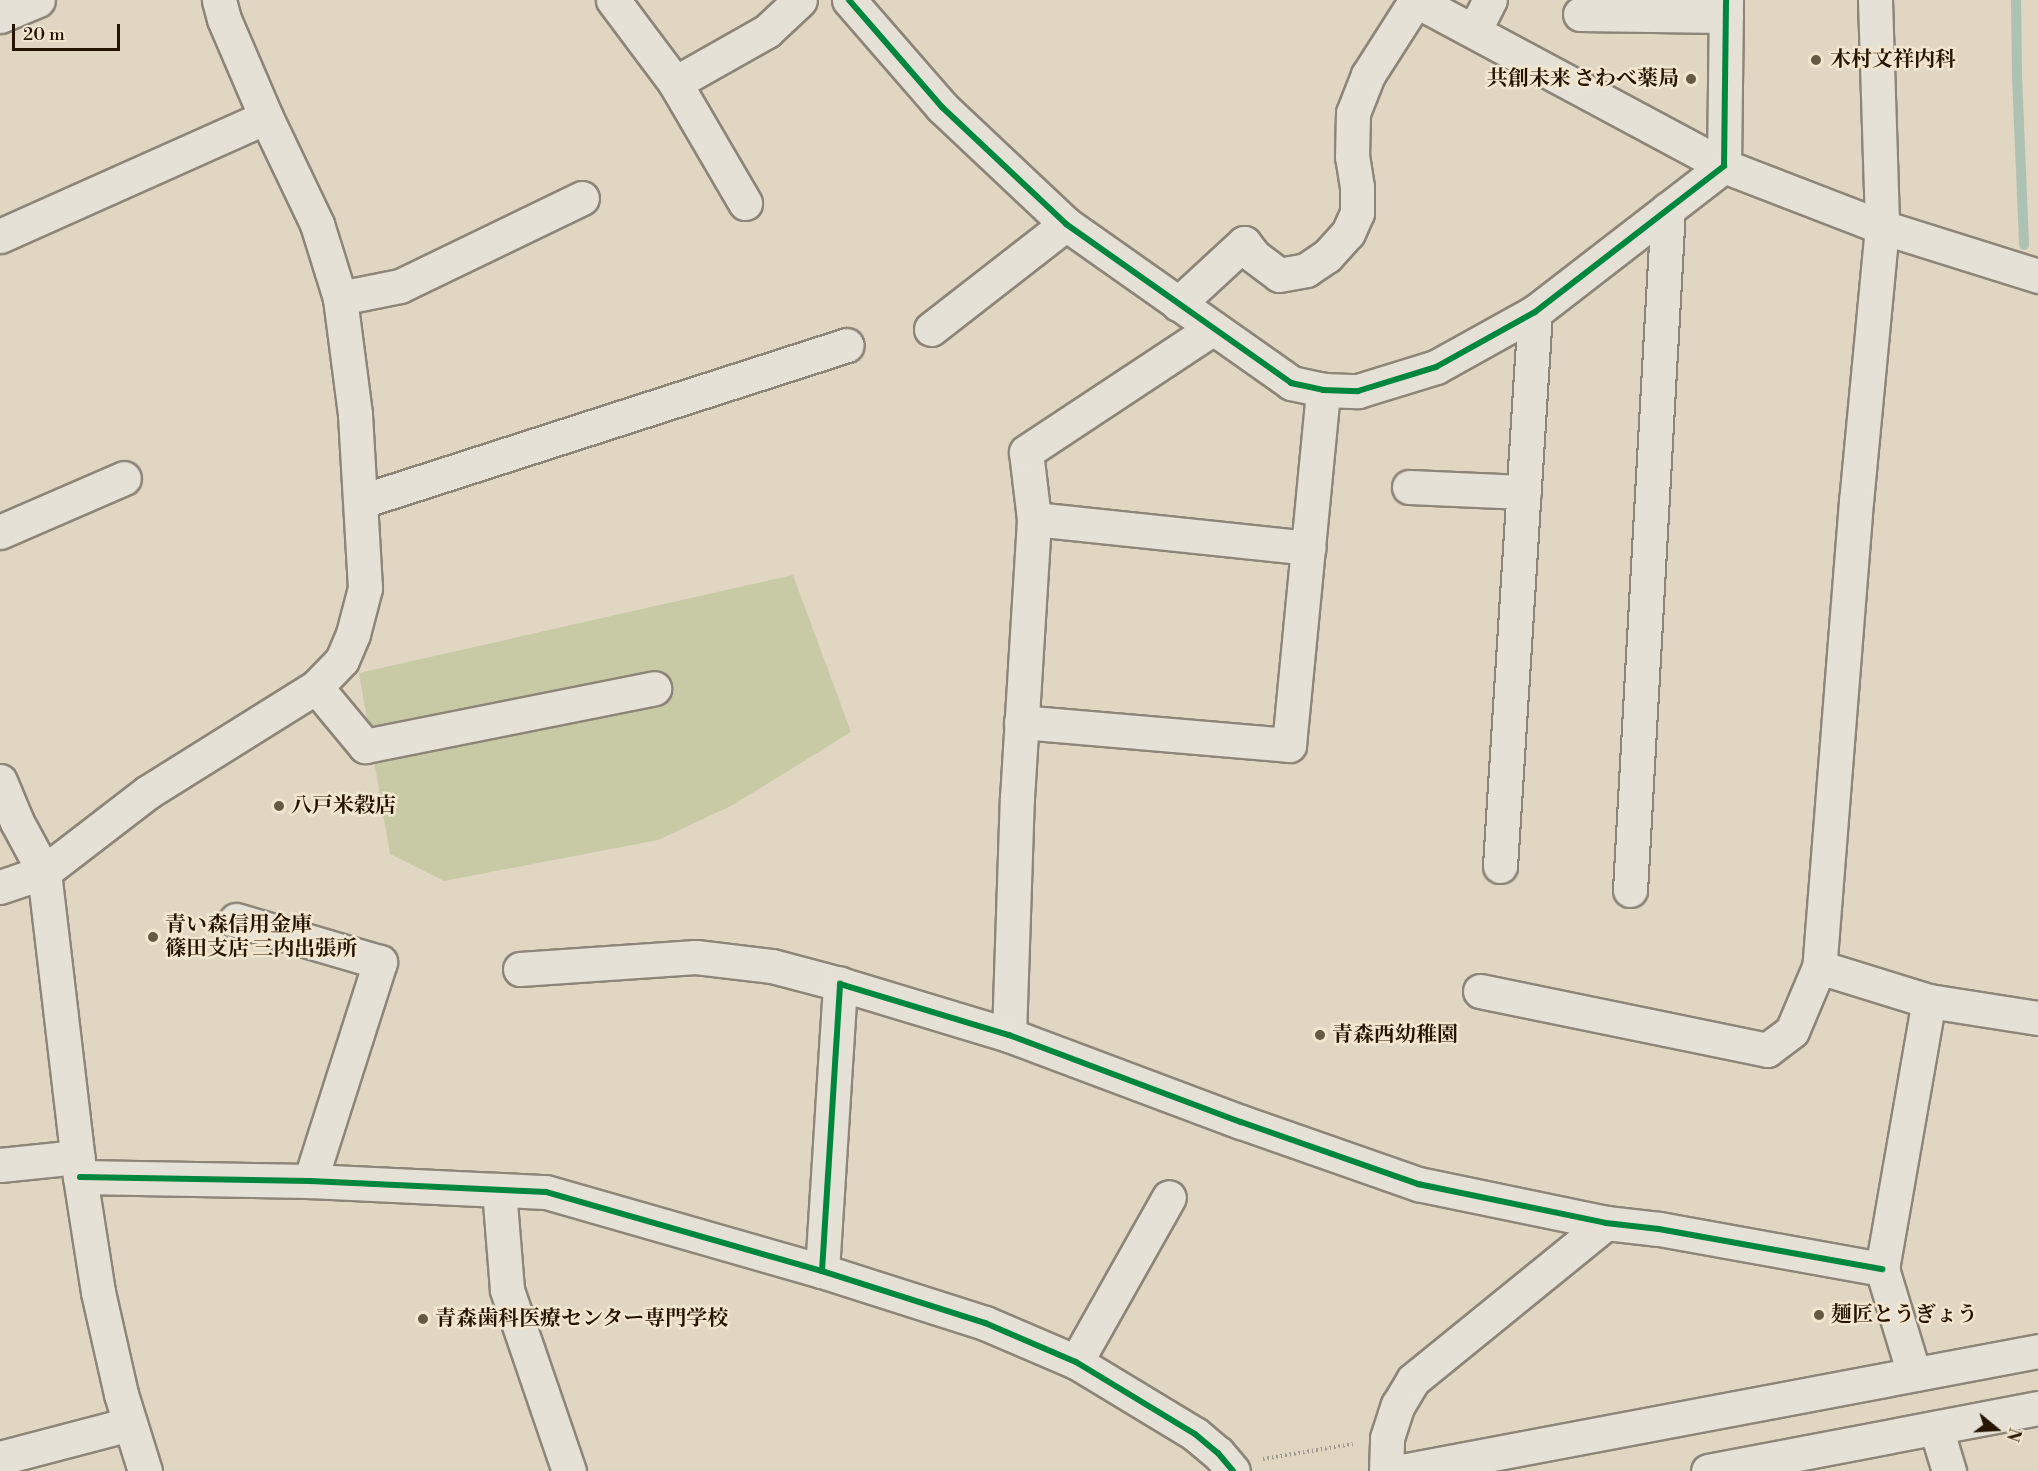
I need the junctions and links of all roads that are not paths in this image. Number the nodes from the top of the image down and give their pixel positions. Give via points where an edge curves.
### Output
1 (38, 0) edge
2 (219, 0) edge
3 (613, 0) edge
4 (800, 0) edge
5 (849, 0) edge
6 (1416, 0) edge
7 (1490, 0) edge
8 (1875, 0) edge
9 (1726, 8) edge
10 (1580, 14) dead end
11 (0, 16) edge
12 (1474, 31) junction
13 (675, 83) junction
14 (266, 117) junction
15 (1724, 166) junction
16 (582, 198) dead end
17 (745, 203) dead end
18 (1668, 209) junction
19 (1065, 224) junction
20 (1882, 227) junction
21 (0, 236) edge
22 (2038, 276) edge
23 (340, 298) junction
24 (1178, 304) junction
25 (1535, 312) junction
26 (1213, 328) junction
27 (931, 329) dead end
28 (847, 345) dead end
29 (1323, 390) junction
30 (124, 478) dead end
31 (1409, 487) dead end
32 (1524, 492) junction
33 (362, 501) junction
34 (1034, 519) junction
35 (0, 532) edge
36 (1308, 548) junction
37 (316, 687) junction
38 (654, 688) dead end
39 (1021, 722) junction
40 (0, 781) edge
41 (1500, 866) dead end
42 (44, 872) junction
43 (0, 887) edge
44 (1630, 890) dead end
45 (236, 920) dead end
46 (1819, 967) junction
47 (520, 969) dead end
48 (840, 984) junction
49 (1480, 991) dead end
50 (1929, 1001) junction
51 (2038, 1018) edge
52 (1009, 1035) junction
53 (0, 1165) edge
54 (79, 1167) junction
55 (310, 1181) junction
56 (499, 1190) junction
57 (1169, 1197) dead end
58 (1606, 1223) junction
59 (1882, 1269) junction
60 (822, 1272) junction
61 (2038, 1351) edge
62 (1076, 1362) junction
63 (1914, 1374) junction
64 (2038, 1408) edge
65 (130, 1424) junction
66 (1936, 1428) junction
67 (0, 1458) edge
68 (1757, 1466) edge
69 (145, 1471) edge
70 (569, 1471) edge
71 (1233, 1471) edge
72 (1386, 1471) edge
73 (1402, 1471) edge
74 (1708, 1471) edge
75 (1949, 1471) edge

1 - 11 street
2 - 14 street
3 - 13 street
4 - 13 street via 767,31
5 - 19 street via 942,107
6 - 12 street
6 - 24 street via 1368,75 1353,113 1357,213 1348,233 1327,256 1306,270 1279,275 1244,243
7 - 12 street
8 - 20 street
9 - 10 street
9 - 15 street
12 - 15 street
13 - 17 street
14 - 21 street
14 - 23 street via 317,225
15 - 18 street
15 - 20 street
16 - 23 street via 400,286
18 - 25 street
18 - 44 street
19 - 24 street
19 - 27 street
20 - 22 street
20 - 46 street
23 - 33 street
24 - 26 street
25 - 29 street via 1436,367 1358,391
25 - 32 street
26 - 29 street via 1292,383
26 - 34 street via 1026,452
28 - 33 street
29 - 36 street
30 - 35 street
31 - 32 street
32 - 41 street
33 - 37 street via 365,588 342,660
34 - 36 street
34 - 39 street
36 - 39 street via 1289,745
37 - 38 street via 364,746
37 - 42 street via 148,792
39 - 52 street
40 - 42 street via 16,822
42 - 43 street
42 - 54 street
45 - 55 street via 380,962
46 - 49 street via 1792,1031 1767,1050
46 - 50 street
47 - 48 street via 696,957 772,966
48 - 52 street
48 - 60 street
50 - 51 street
50 - 59 street
52 - 58 street via 1418,1184
53 - 54 street
54 - 55 street
54 - 65 street via 98,1292
55 - 56 street
56 - 60 street via 546,1192
56 - 70 street via 507,1290
57 - 62 street
58 - 59 street
58 - 72 street via 1413,1380 1398,1405 1387,1438
59 - 63 street
60 - 62 street via 985,1323
61 - 63 street
62 - 71 street via 1196,1434
63 - 73 street
64 - 66 street
65 - 67 street
65 - 69 street
66 - 68 street
66 - 75 street
68 - 74 street

